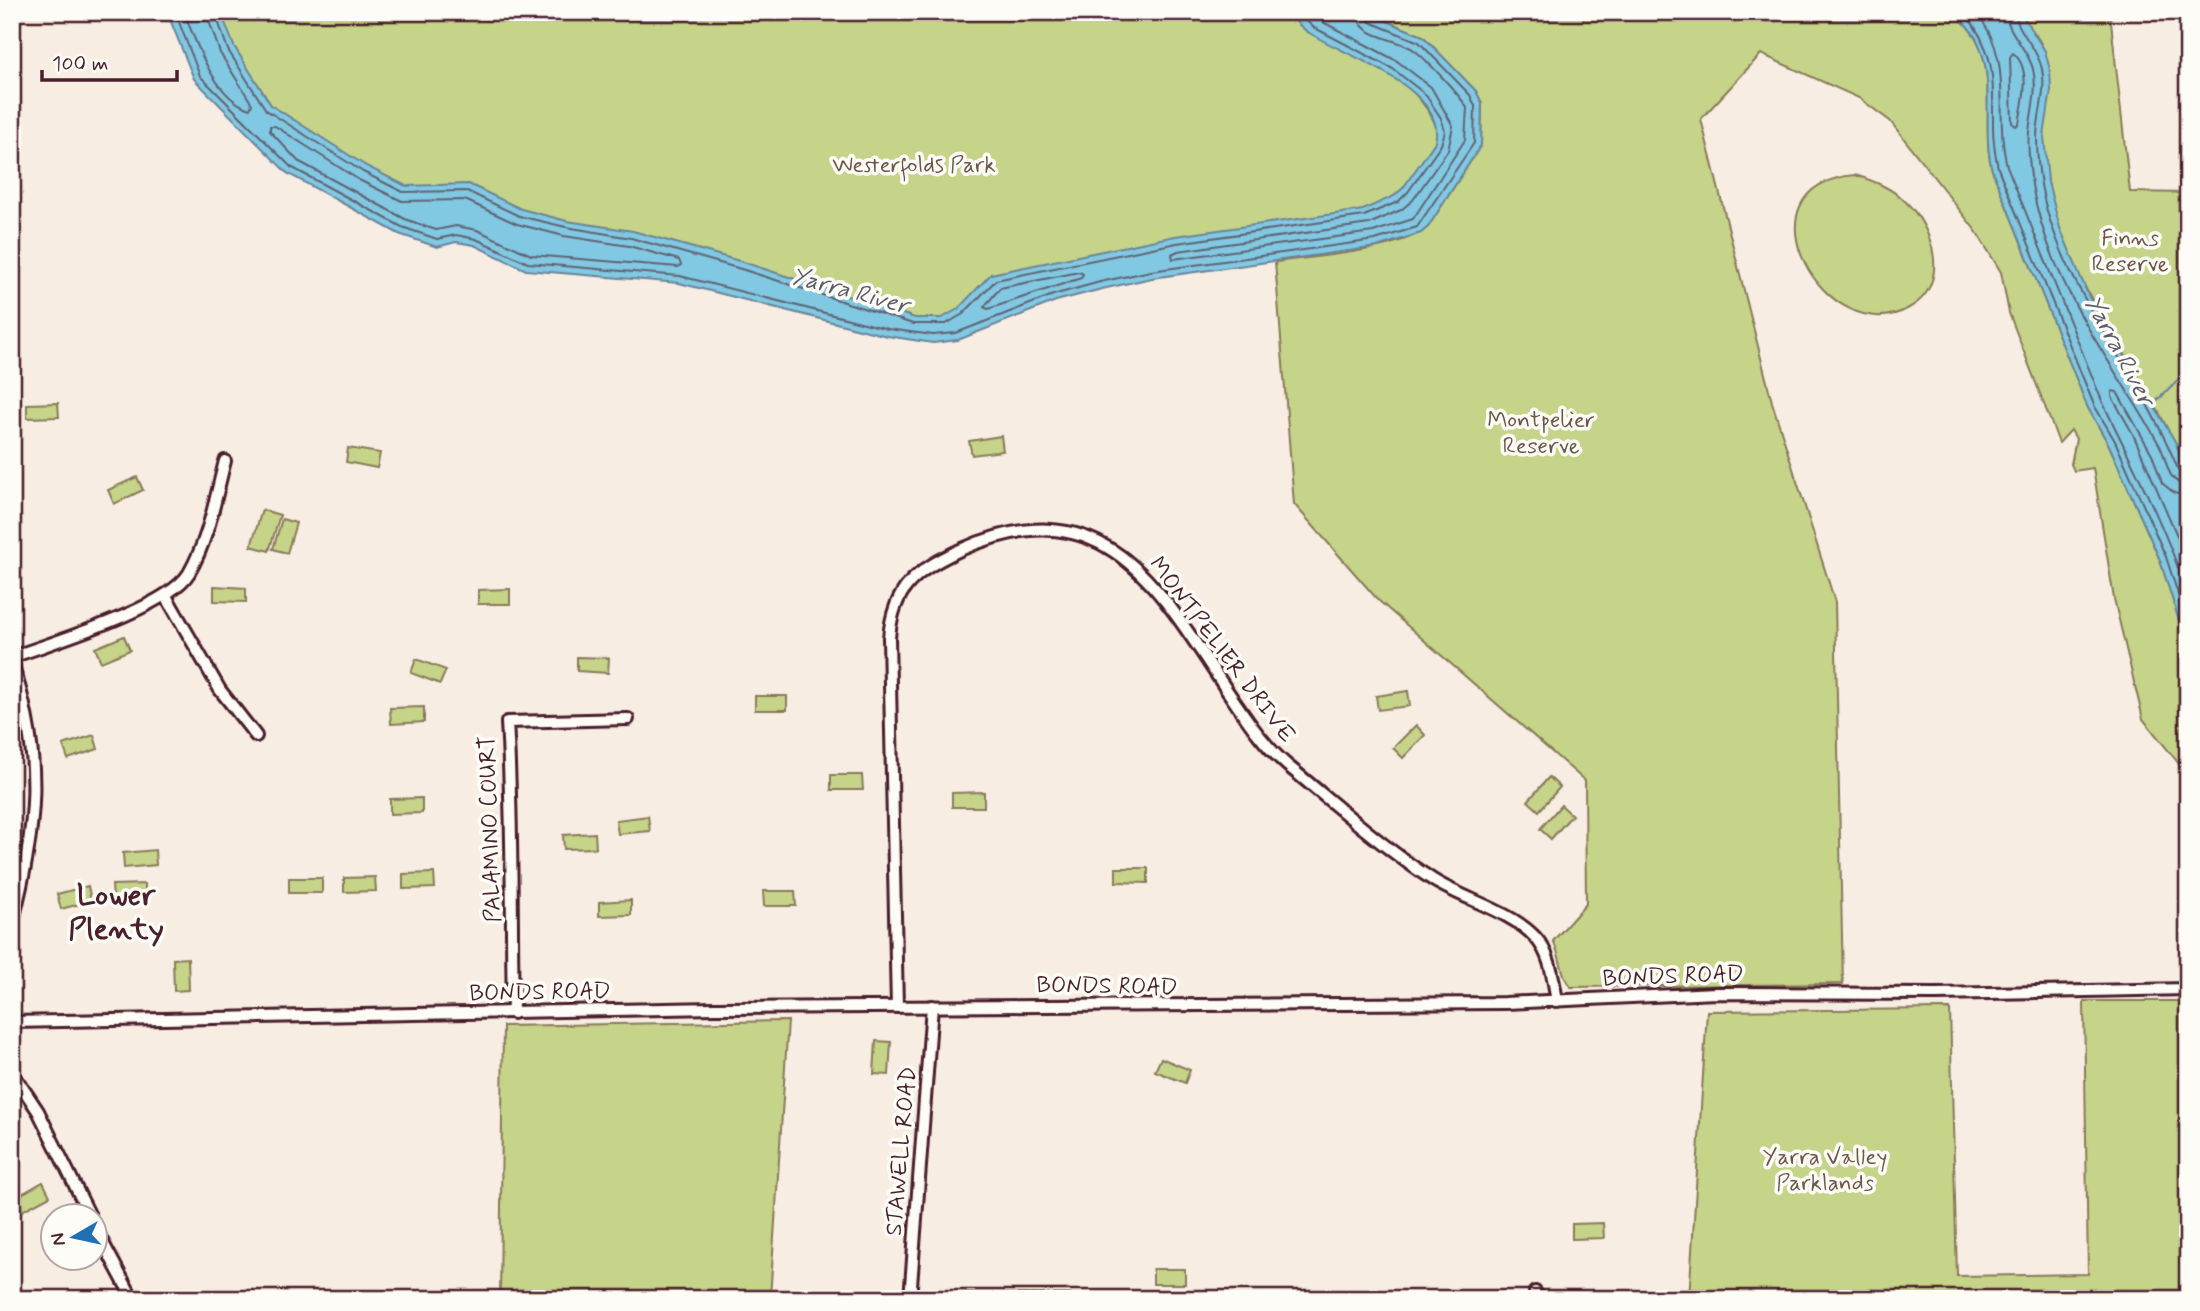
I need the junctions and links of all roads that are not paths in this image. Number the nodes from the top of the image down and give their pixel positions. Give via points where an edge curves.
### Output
1 (225, 461) dead end
2 (166, 596) junction
3 (12, 660) edge
4 (628, 719) dead end
5 (256, 736) dead end
6 (12, 924) edge
7 (2188, 989) edge
8 (1557, 1001) junction
9 (932, 1006) junction
10 (897, 1007) junction
11 (513, 1013) junction
12 (12, 1022) edge
13 (26, 1022) junction
14 (12, 1028) edge
15 (13, 1072) edge
16 (83, 1202) edge
17 (108, 1252) edge
18 (133, 1299) edge
19 (910, 1299) edge

1 - 2 street via 206,538 188,575
2 - 3 street
2 - 5 street via 220,690
3 - 6 street via 33,740 35,799
4 - 11 street, PALAMINO COURT via 507,722 512,789
7 - 8 street, BONDS ROAD via 1716,993
8 - 9 street, BONDS ROAD
8 - 10 street, MONTPELIER DRIVE via 1549,960 1536,938 1433,880 1270,749 1147,576 1098,541 1031,530 986,539 933,564 905,586 893,611 889,638
9 - 10 street, BONDS ROAD
9 - 19 street, STAWELL ROAD
10 - 11 street, BONDS ROAD
11 - 13 street, BONDS ROAD
12 - 13 street, BONDS ROAD
13 - 14 street, BONDS ROAD
15 - 16 street via 38,1111
17 - 18 street

